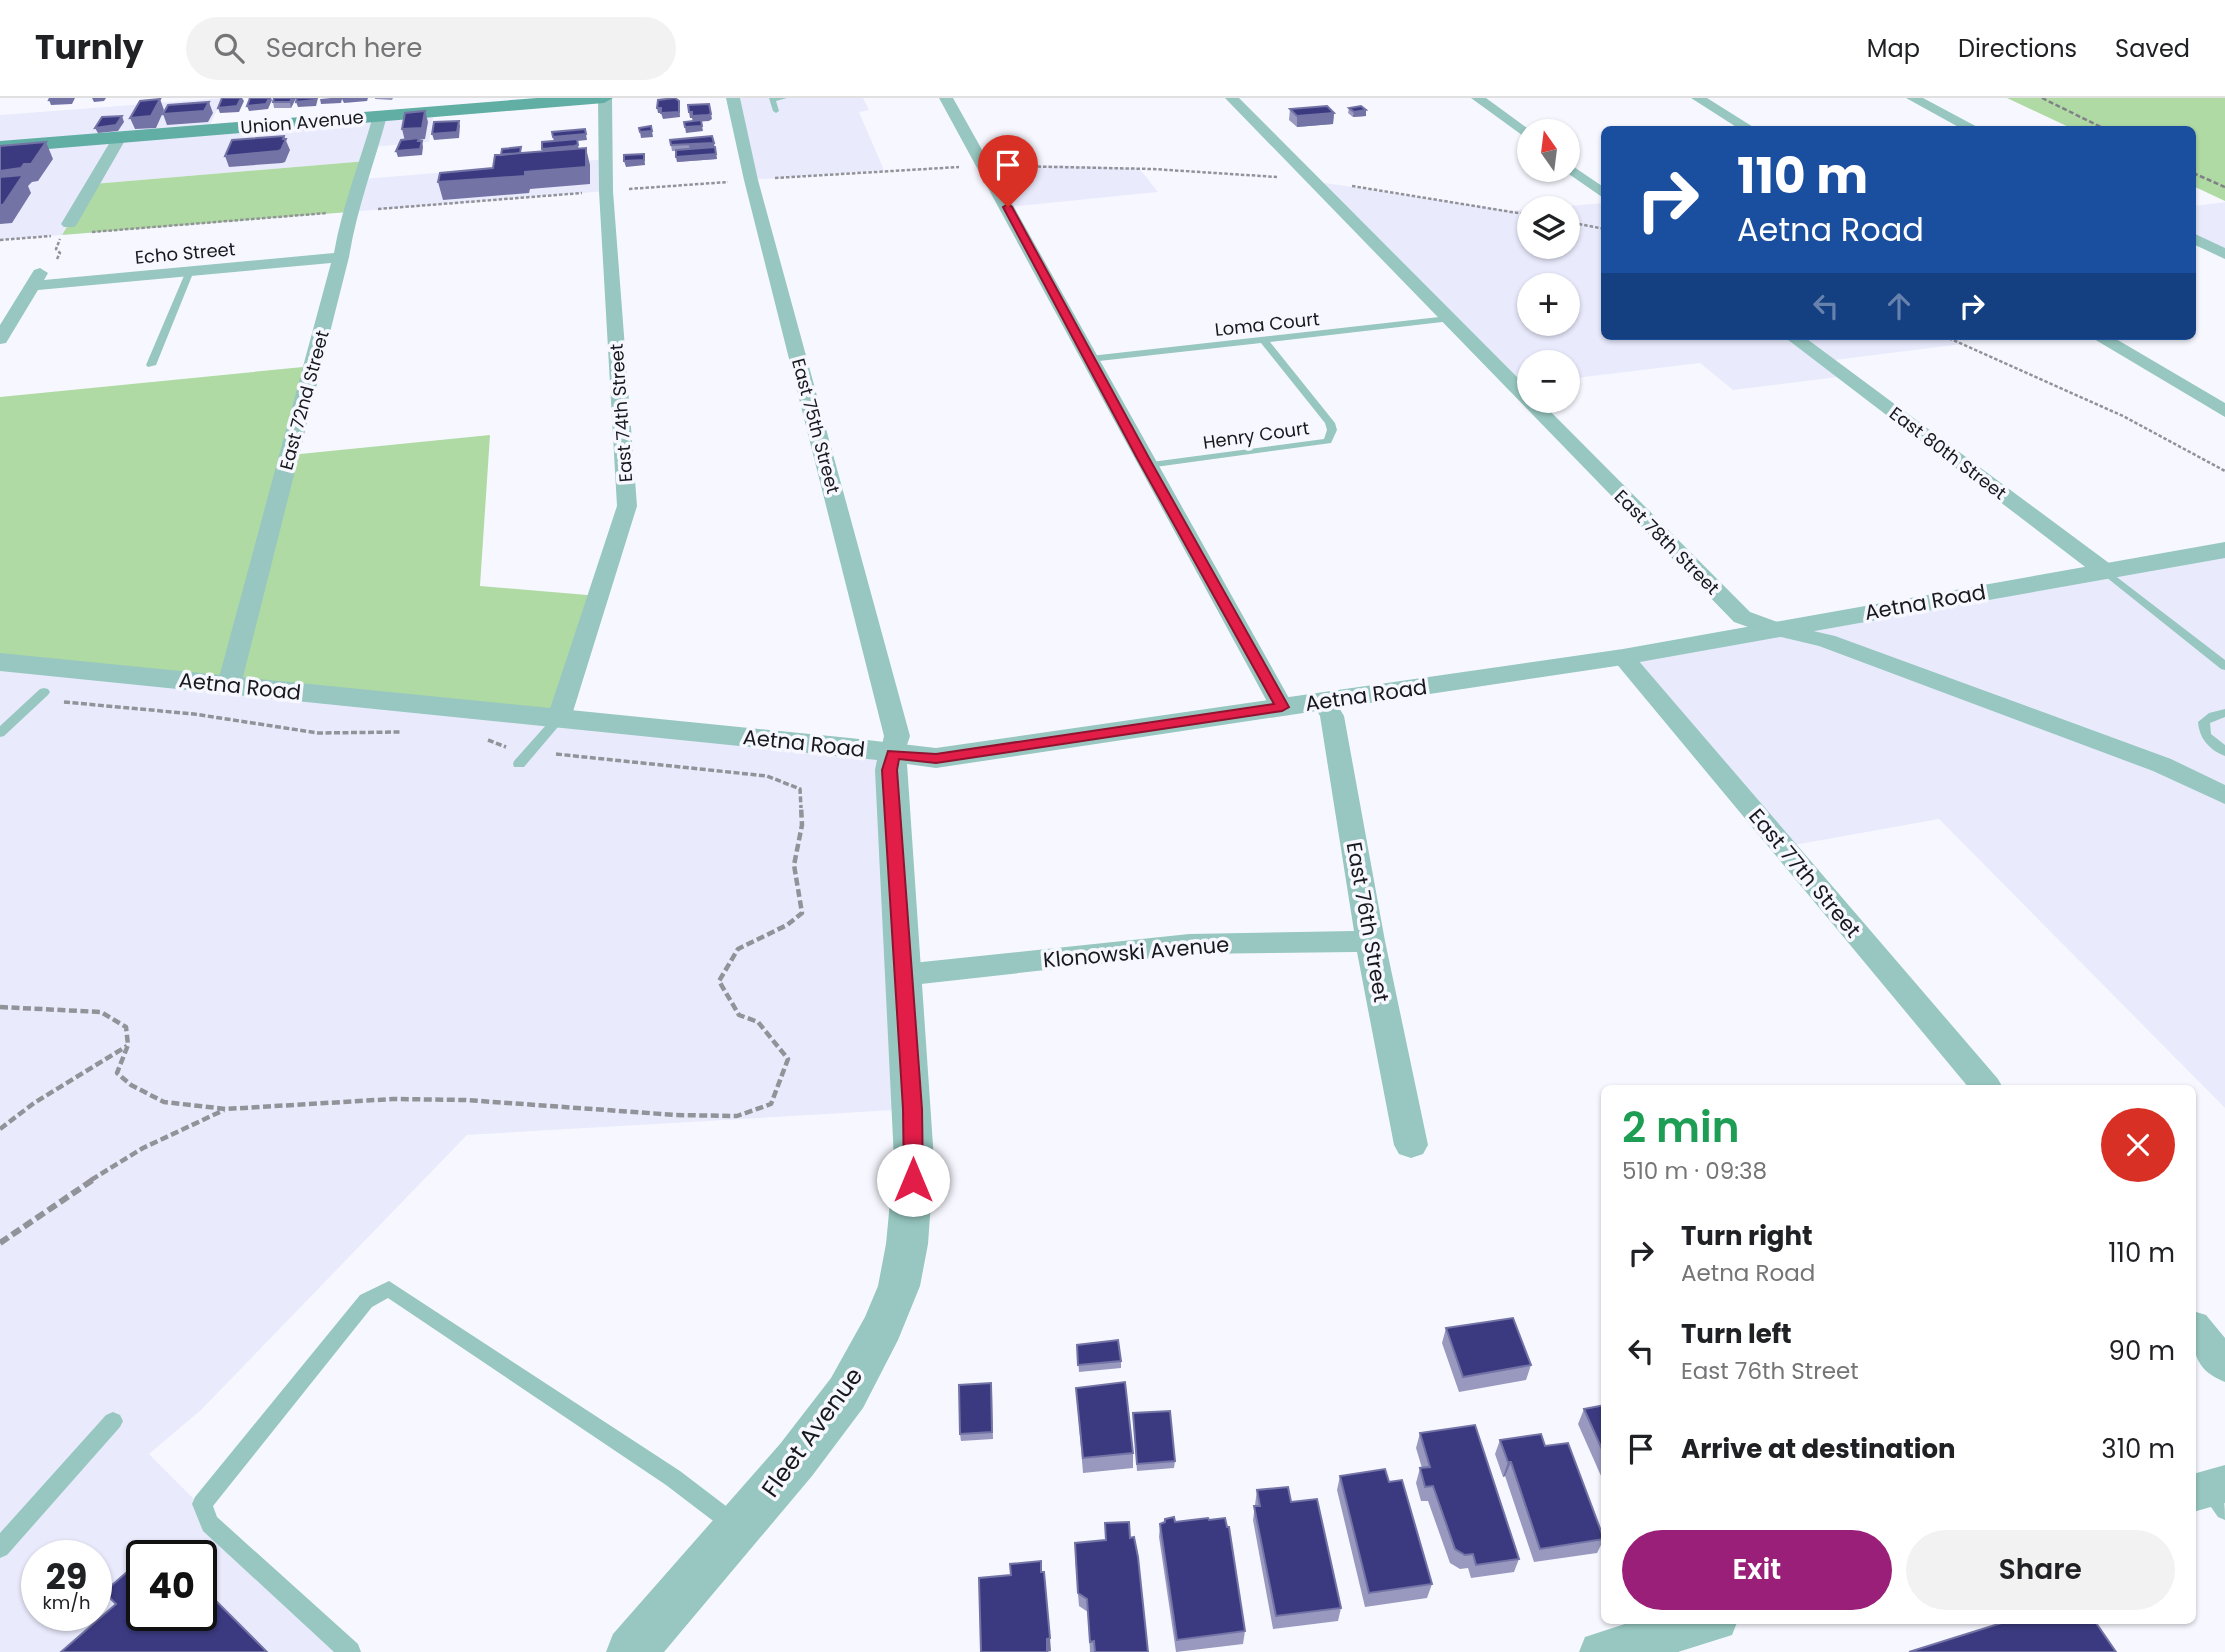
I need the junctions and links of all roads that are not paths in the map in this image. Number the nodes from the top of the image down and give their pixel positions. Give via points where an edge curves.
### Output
1 (605, 98) edge
2 (733, 98) edge
3 (785, 98) edge
4 (946, 98) edge
5 (1232, 98) edge
6 (1478, 98) edge
7 (1698, 98) edge
8 (1913, 98) edge
9 (776, 111) dead end
10 (380, 116) junction
11 (1744, 126) edge
12 (1968, 126) edge
13 (1517, 127) edge
14 (120, 137) junction
15 (0, 146) edge
16 (1580, 176) edge
17 (1601, 192) edge
18 (74, 228) road end
19 (2196, 240) edge
20 (2225, 254) edge
21 (341, 257) junction
22 (190, 271) junction
23 (8, 314) edge
24 (1448, 319) junction
25 (0, 339) edge
26 (1264, 340) junction
27 (1797, 340) edge
28 (2105, 340) edge
29 (1090, 359) junction
30 (151, 365) dead end
31 (2225, 411) edge
32 (1148, 465) junction
33 (2225, 550) edge
34 (2105, 571) junction
35 (1776, 629) junction
36 (1623, 657) junction
37 (0, 663) edge
38 (2225, 666) edge
39 (229, 685) junction
40 (44, 692) dead end
41 (1323, 701) junction
42 (1282, 707) junction
43 (2225, 713) edge
44 (559, 718) junction
45 (0, 733) edge
46 (2225, 752) edge
47 (893, 754) junction
48 (519, 764) dead end
49 (2225, 795) edge
50 (1370, 941) junction
51 (903, 975) junction
52 (1984, 1085) edge
53 (1411, 1145) dead end
54 (2196, 1331) edge
55 (2225, 1365) edge
56 (113, 1421) dead end
57 (739, 1528) junction
58 (0, 1548) edge
59 (1702, 1624) edge
60 (350, 1652) edge
61 (631, 1652) edge
62 (1600, 1652) edge

1 - 10 main road, Union Avenue
1 - 44 street, East 74th Street via 606,191 627,506
2 - 47 street, East 75th Street via 897,736
3 - 9 lane via 772,99
4 - 29 street
5 - 24 street, East 78th Street
6 - 13 street
7 - 11 street
8 - 12 street
10 - 14 main road, Union Avenue
10 - 21 street, East 72nd Street via 349,212
14 - 15 main road, Union Avenue
14 - 18 street
16 - 17 street
19 - 20 street
21 - 22 street, Echo Street
21 - 39 street, East 72nd Street
22 - 23 street, Echo Street via 36,279
22 - 30 lane
23 - 25 street
24 - 26 lane, Loma Court
24 - 35 street, East 78th Street via 1742,617
26 - 29 lane, Loma Court
26 - 32 lane, Henry Court via 1329,423 1328,441
27 - 34 street, East 80th Street
28 - 31 street
29 - 32 street
32 - 42 street
33 - 34 street, Aetna Road
34 - 35 street, Aetna Road
34 - 38 lane
35 - 36 street, Aetna Road
35 - 49 street, East 78th Street via 1827,641 2162,765
36 - 41 street, Aetna Road
36 - 52 street, East 77th Street
37 - 39 street, Aetna Road
39 - 44 street, Aetna Road
40 - 45 lane
41 - 42 street, Aetna Road
41 - 50 street, East 76th Street via 1332,716
42 - 47 street, Aetna Road via 936,758
43 - 46 lane via 2204,722 2206,735
44 - 47 street, Aetna Road
44 - 48 lane
47 - 51 street, Fleet Avenue via 890,770
50 - 51 street, Klonowski Avenue via 1189,944
50 - 53 street, East 76th Street
51 - 57 street, Fleet Avenue via 914,1160 908,1244 899,1286 847,1393
54 - 55 street
56 - 58 lane
57 - 60 lane via 673,1478 388,1289 366,1301 202,1504 210,1524
57 - 61 street, Fleet Avenue
59 - 62 street

